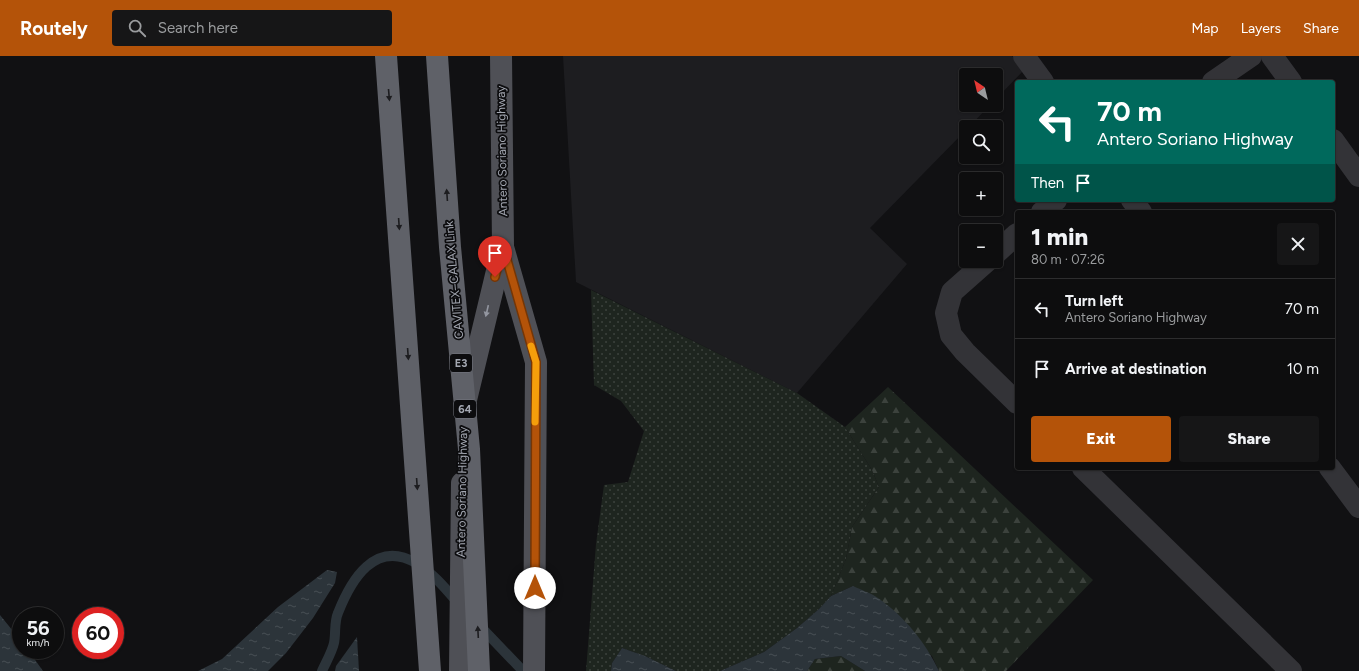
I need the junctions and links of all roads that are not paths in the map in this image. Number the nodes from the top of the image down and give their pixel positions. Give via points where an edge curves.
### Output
1 (386, 56) edge
2 (436, 56) edge
3 (501, 56) edge
4 (1024, 56) edge
5 (1251, 56) edge
6 (1272, 56) edge
7 (1042, 80) edge
8 (1216, 80) edge
9 (1290, 80) edge
10 (1335, 143) edge
11 (1359, 176) edge
12 (1054, 202) edge
13 (1044, 210) edge
14 (1015, 236) edge
15 (503, 246) junction
16 (1003, 247) edge
17 (979, 268) edge
18 (1015, 401) edge
19 (1085, 470) edge
20 (1331, 470) edge
21 (1359, 507) edge
22 (460, 664) edge
23 (430, 671) edge
24 (480, 671) edge
25 (534, 671) edge
26 (1291, 671) edge

1 -> 23 highway
24 -> 2 highway, CAVITEX–CALAX Link / E3, bridge via 469,449 450,247
3 - 15 main road, Antero Soriano Highway / 64
4 - 7 street
5 - 8 street
6 - 9 street
10 - 11 street
12 - 13 street
14 - 16 street
15 -> 22 main road, Antero Soriano Highway / 64 via 466,401 462,446
15 - 25 main road, Antero Soriano Highway / 64 via 536,362
17 - 18 street via 952,292 946,313 951,336
19 - 26 street
20 - 21 street

